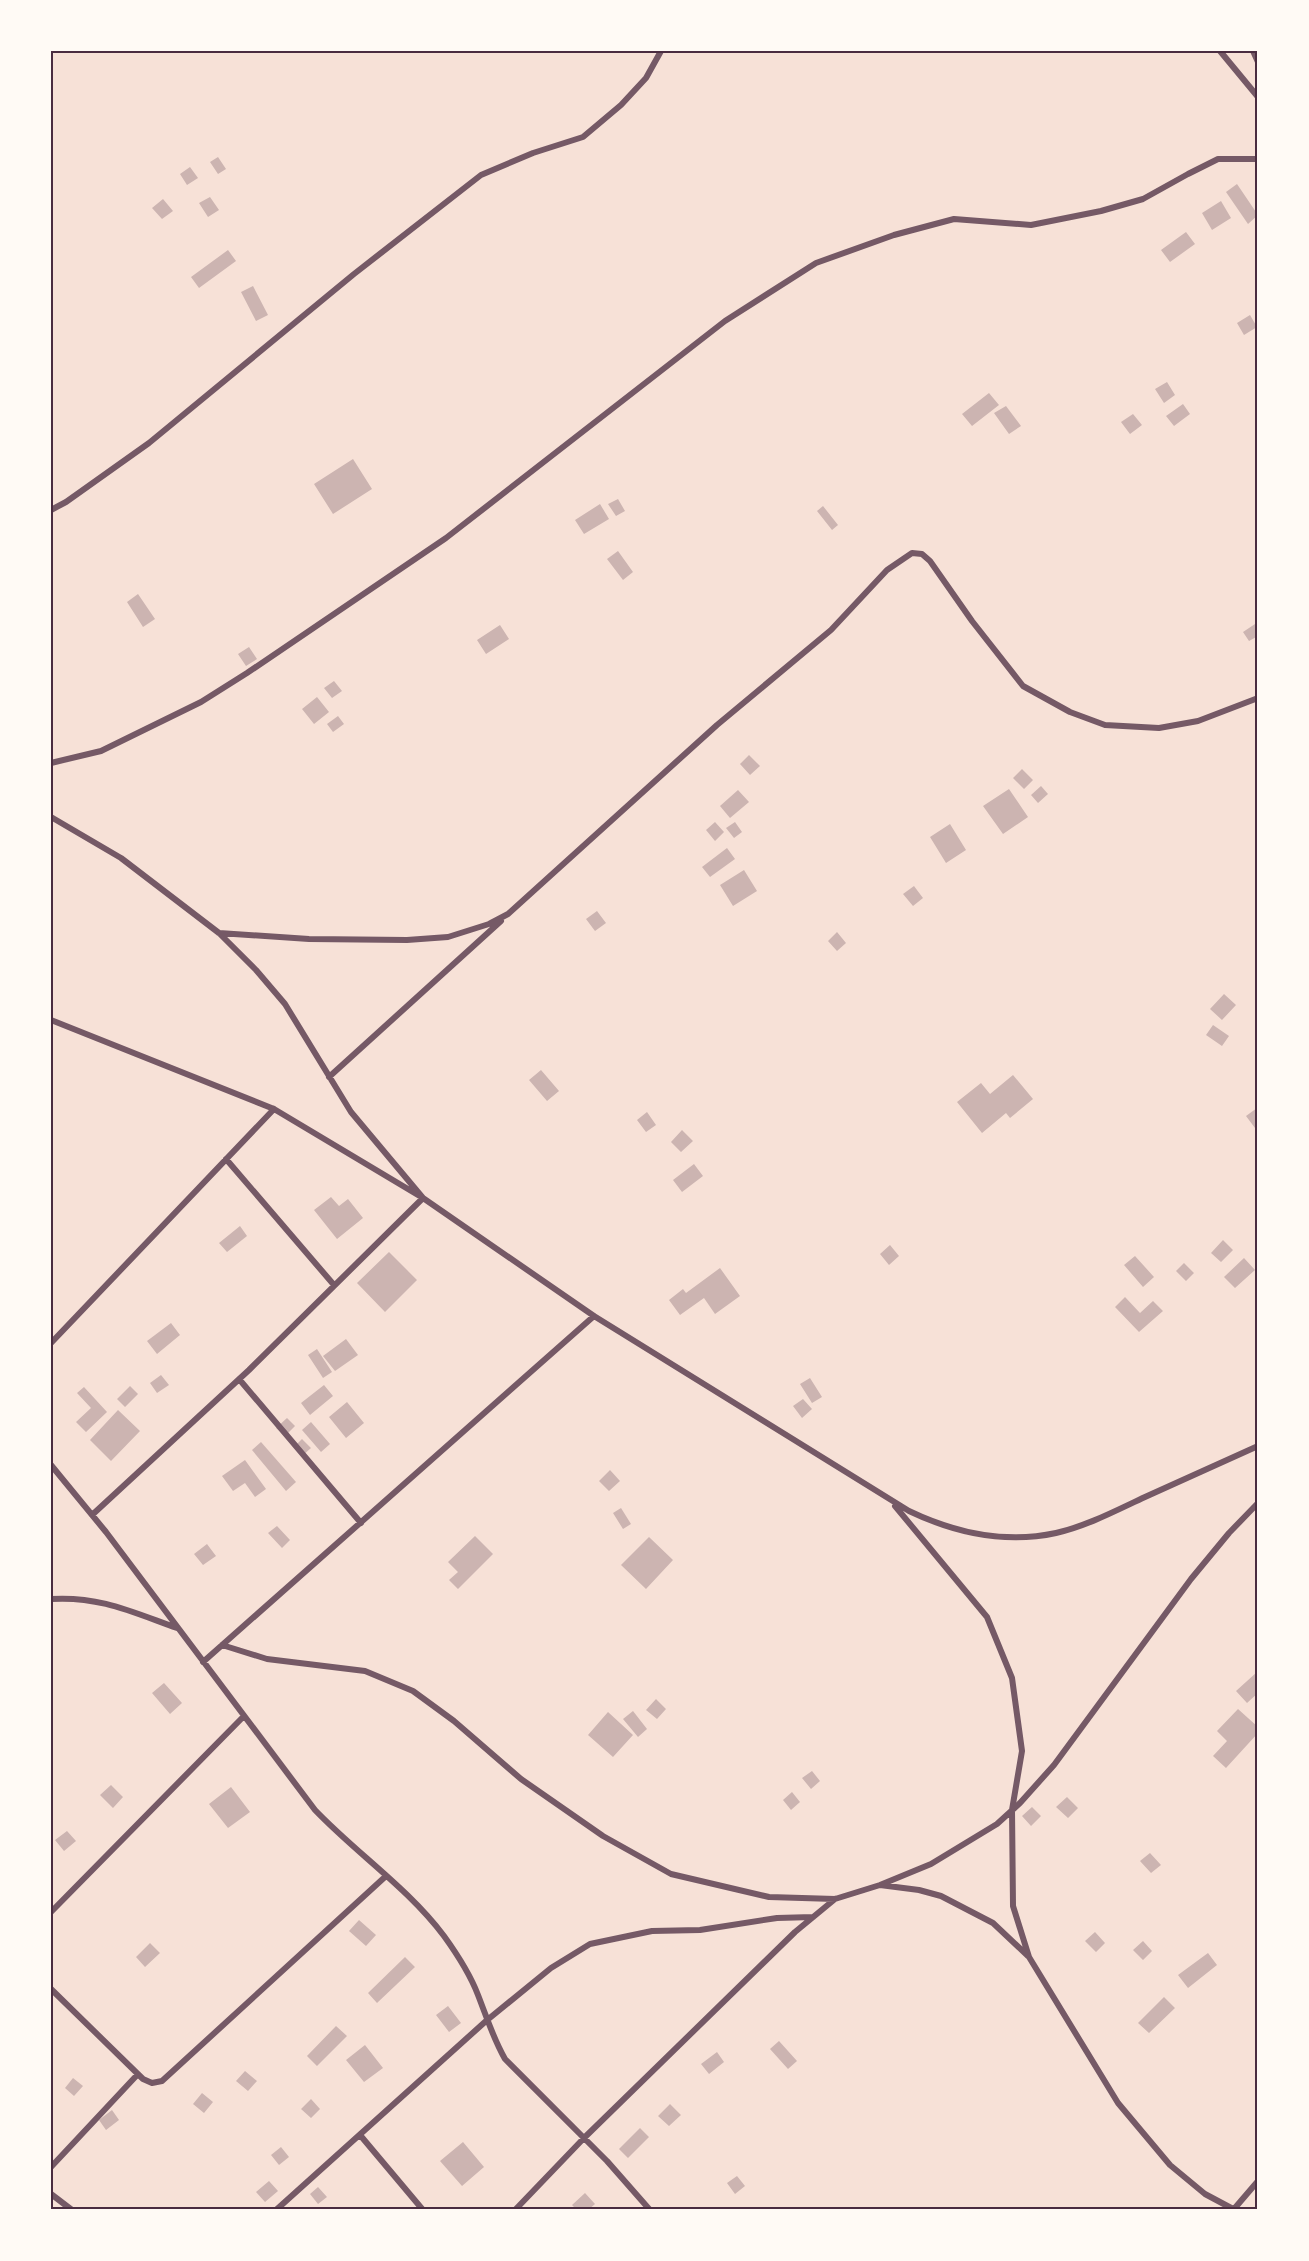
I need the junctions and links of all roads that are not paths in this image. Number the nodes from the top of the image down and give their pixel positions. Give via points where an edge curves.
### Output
1 (661, 51) edge
2 (1220, 51) edge
3 (1253, 51) edge
4 (1258, 62) edge
5 (1258, 97) edge
6 (1258, 159) edge
7 (51, 510) edge
8 (1258, 699) edge
9 (51, 763) edge
10 (51, 817) edge
11 (508, 914) junction
12 (219, 933) junction
13 (51, 1020) edge
14 (328, 1077) junction
15 (273, 1108) junction
16 (226, 1159) junction
17 (423, 1198) junction
18 (334, 1285) junction
19 (594, 1316) junction
20 (51, 1343) edge
21 (239, 1379) junction
22 (1258, 1446) edge
23 (51, 1465) edge
24 (890, 1500) junction
25 (1258, 1503) edge
26 (92, 1515) junction
27 (361, 1523) junction
28 (51, 1599) edge
29 (177, 1628) junction
30 (222, 1645) junction
31 (203, 1662) junction
32 (244, 1716) junction
33 (1012, 1810) junction
34 (386, 1876) junction
35 (880, 1885) junction
36 (835, 1899) junction
37 (51, 1912) edge
38 (813, 1917) junction
39 (1029, 1957) junction
40 (51, 1989) edge
41 (486, 2021) junction
42 (138, 2074) junction
43 (360, 2135) junction
44 (584, 2138) junction
45 (51, 2167) edge
46 (1258, 2181) edge
47 (51, 2193) edge
48 (72, 2210) edge
49 (276, 2210) edge
50 (423, 2210) edge
51 (515, 2210) edge
52 (651, 2210) edge
53 (1235, 2210) edge

1 - 7 street via 646,78 583,137 481,175 149,443
2 - 5 street
3 - 4 street
6 - 9 street via 1218,159 1143,199 1101,211 1031,225 954,219 816,263 725,321 446,538 247,673 201,702 101,750
8 - 11 street via 1198,721 1159,728 1106,725 1070,712 1023,686 930,561 922,554 912,553 887,570 831,630 717,725
10 - 12 street via 121,858
11 - 12 street via 448,937 407,940
11 - 14 street
12 - 14 street via 285,1004
13 - 15 street
14 - 17 street via 351,1112
15 - 16 street
15 - 17 street
16 - 18 street
16 - 20 street
17 - 18 street
17 - 19 street
18 - 21 street
19 - 24 street
19 - 27 street
21 - 26 street
21 - 27 street
22 - 24 street via 1056,1533 1019,1537 977,1535 939,1526
23 - 26 street
24 - 33 street via 987,1617 1012,1678 1022,1751
25 - 33 street via 1191,1579 1054,1765
26 - 29 street
27 - 30 street
28 - 29 street via 75,1597 106,1602
29 - 31 street
30 - 31 street
30 - 36 street via 267,1659 365,1671 413,1691 530,1785 603,1836 671,1874 769,1897
31 - 32 street
32 - 34 street via 315,1810
32 - 37 street
33 - 35 street via 997,1824 931,1864
33 - 39 street via 1013,1906
34 - 41 street via 443,1935 463,1965
34 - 42 street via 162,2081 152,2084
35 - 36 street
35 - 39 street via 941,1896 993,1923
36 - 38 street
38 - 41 street via 652,1932 590,1944 551,1968
38 - 44 street
39 - 53 street via 1118,2103 1170,2165 1205,2194
40 - 42 street
41 - 43 street
41 - 44 street via 505,2059
42 - 45 street
43 - 49 street
43 - 50 street
44 - 51 street
44 - 52 street
46 - 53 street
47 - 48 street

